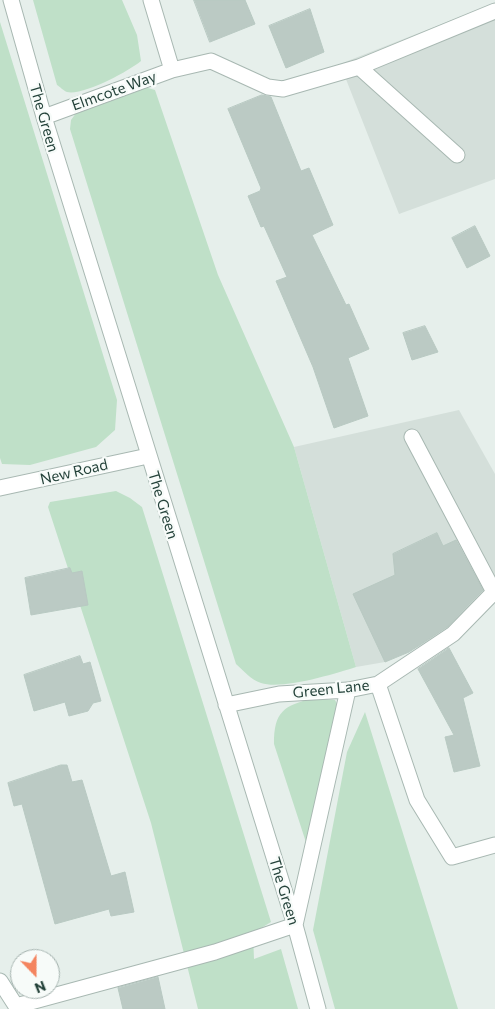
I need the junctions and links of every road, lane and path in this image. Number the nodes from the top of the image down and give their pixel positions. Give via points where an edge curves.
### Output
1 (11, 0) edge
2 (151, 0) edge
3 (495, 11) edge
4 (359, 67) junction
5 (172, 70) junction
6 (44, 117) junction
7 (457, 155) dead end
8 (412, 437) dead end
9 (148, 456) junction
10 (0, 488) edge
11 (495, 591) edge
12 (378, 684) junction
13 (348, 690) junction
14 (226, 705) junction
15 (495, 845) edge
16 (295, 925) junction
17 (0, 981) edge
18 (318, 1009) edge

1 - 6 street, The Green
2 - 5 street, Elmcote Way
3 - 4 street
4 - 5 street via 283,89 268,87 211,60
4 - 7 street
5 - 6 street, Elmcote Way
6 - 9 street, The Green
8 - 11 street
9 - 10 street, New Road
9 - 14 street, The Green
11 - 12 street, Green Lane via 453,634
12 - 13 street, Green Lane
12 - 15 street via 417,800 452,857
13 - 14 street, Green Lane via 279,694
13 - 16 street
14 - 16 street, The Green
16 - 17 street via 223,950 16,1006
16 - 18 street, The Green

